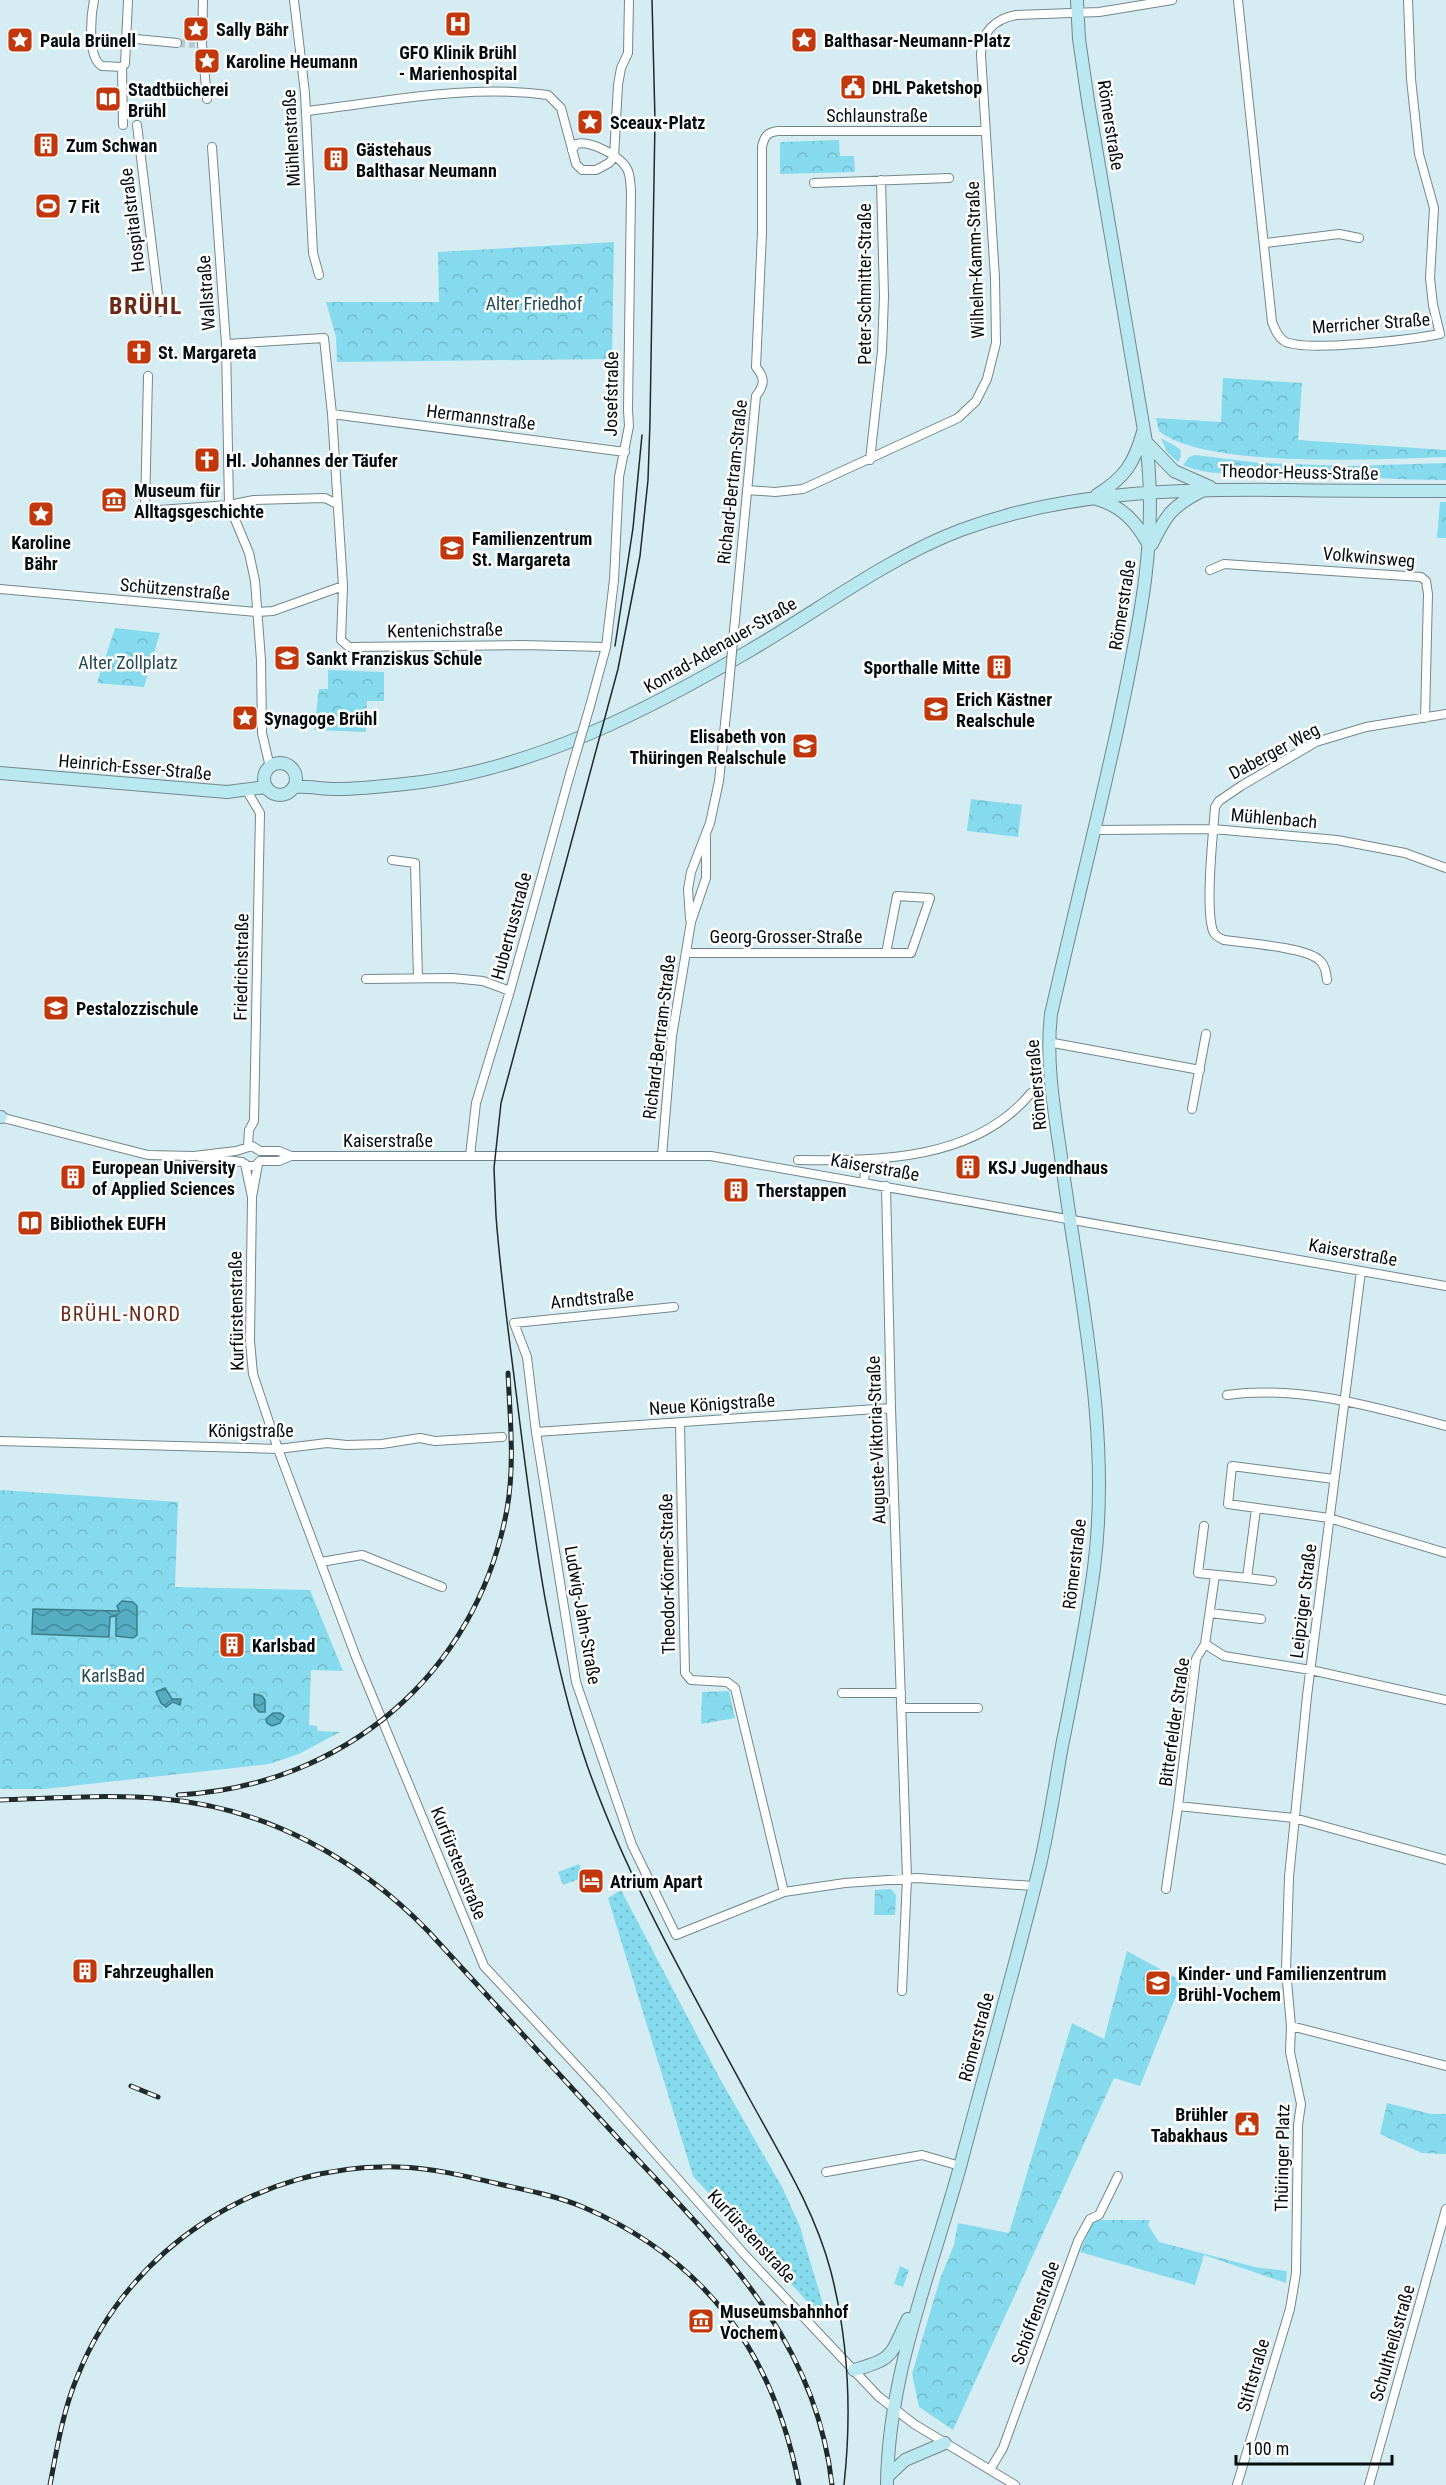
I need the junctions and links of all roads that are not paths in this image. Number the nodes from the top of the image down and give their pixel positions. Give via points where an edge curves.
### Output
1 (94, 0) edge
2 (128, 0) edge
3 (203, 0) edge
4 (294, 0) edge
5 (630, 0) edge
6 (1077, 0) edge
7 (1172, 0) edge
8 (1238, 0) edge
9 (1408, 0) edge
10 (1078, 14) junction
11 (126, 38) junction
12 (177, 43) tunnel mouth
13 (122, 67) junction
14 (207, 99) dead end
15 (307, 111) junction
16 (123, 125) dead end
17 (137, 125) dead end
18 (985, 131) junction
19 (769, 133) joint
20 (212, 147) dead end
21 (572, 150) junction
22 (614, 157) junction
23 (949, 178) dead end
24 (880, 180) junction
25 (814, 183) dead end
26 (1359, 238) dead end
27 (1266, 243) junction
28 (319, 275) dead end
29 (160, 312) dead end
30 (1443, 336) edge
31 (226, 344) junction
32 (148, 376) dead end
33 (332, 414) junction
34 (1144, 427) junction
35 (1146, 442) junction
36 (625, 452) junction
37 (870, 460) junction
38 (1211, 489) junction
39 (747, 490) junction
40 (1151, 491) junction
41 (1446, 491) edge
42 (1093, 497) junction
43 (337, 504) junction
44 (229, 505) junction
45 (1149, 548) junction
46 (1210, 570) dead end
47 (343, 586) junction
48 (0, 589) edge
49 (257, 612) junction
50 (606, 647) junction
51 (590, 706) joint
52 (1446, 714) edge
53 (1425, 718) junction
54 (270, 767) junction
55 (0, 773) edge
56 (266, 787) junction
57 (294, 787) junction
58 (247, 791) junction
59 (1213, 829) junction
60 (1095, 830) junction
61 (706, 837) junction
62 (392, 860) dead end
63 (1446, 868) edge
64 (691, 922) junction
65 (686, 953) junction
66 (886, 953) junction
67 (418, 978) junction
68 (366, 979) dead end
69 (1328, 980) dead end
70 (510, 991) junction
71 (1206, 1034) dead end
72 (1048, 1042) junction
73 (1200, 1070) junction
74 (1031, 1093) dead end
75 (1192, 1109) dead end
76 (0, 1117) edge
77 (245, 1148) junction
78 (260, 1151) junction
79 (194, 1156) junction
80 (291, 1156) junction
81 (470, 1156) junction
82 (662, 1156) junction
83 (798, 1160) dead end
84 (866, 1161) junction
85 (259, 1162) junction
86 (243, 1163) junction
87 (864, 1182) junction
88 (886, 1186) junction
89 (252, 1197) junction
90 (1069, 1219) junction
91 (1361, 1271) junction
92 (1446, 1286) edge
93 (674, 1307) dead end
94 (514, 1323) joint
95 (1227, 1395) dead end
96 (1343, 1401) junction
97 (891, 1408) junction
98 (680, 1423) junction
99 (1446, 1426) edge
100 (536, 1432) junction
101 (502, 1437) dead end
102 (0, 1442) edge
103 (278, 1449) junction
104 (1334, 1479) junction
105 (1256, 1509) junction
106 (1329, 1518) junction
107 (1204, 1526) dead end
108 (1446, 1553) edge
109 (321, 1562) junction
110 (1215, 1575) junction
111 (1247, 1578) junction
112 (1272, 1581) dead end
113 (442, 1587) dead end
114 (1210, 1613) junction
115 (1261, 1619) dead end
116 (1205, 1644) junction
117 (1311, 1670) junction
118 (842, 1693) dead end
119 (901, 1693) junction
120 (1446, 1700) edge
121 (902, 1708) junction
122 (978, 1708) dead end
123 (1178, 1806) junction
124 (1294, 1818) junction
125 (1446, 1860) edge
126 (907, 1878) junction
127 (1034, 1886) junction
128 (1166, 1889) dead end
129 (784, 1892) junction
130 (1287, 1936) joint
131 (902, 1991) dead end
132 (1291, 2026) junction
133 (1446, 2066) edge
134 (960, 2166) junction
135 (826, 2172) dead end
136 (1118, 2176) dead end
137 (1446, 2209) edge
138 (1296, 2273) joint
139 (920, 2296) junction
140 (854, 2370) junction
141 (892, 2408) junction
142 (945, 2443) junction
143 (991, 2468) junction
144 (887, 2481) edge
145 (1015, 2485) edge
146 (1238, 2485) edge
147 (1369, 2485) edge

1 - 13 street via 91,40 95,58 102,66
2 - 11 street
3 - 14 street via 199,44
4 - 15 street, Mühlenstraße
5 - 22 street via 628,53 618,85
6 - 10 main road, Römerstraße
7 - 10 street, Wilhelm-Kamm-Straße
8 - 27 street, Merricher Straße
9 - 30 street, Merricher Straße via 1419,154 1434,208 1430,278
10 - 18 street, Wilhelm-Kamm-Straße via 1016,15 999,20 988,30 981,48
10 - 34 main road, Römerstraße via 1088,101
11 - 12 street
11 - 13 street
13 - 16 street
15 - 21 street via 465,93 548,94 561,108
15 - 28 street, Mühlenstraße via 313,253
17 - 29 street, Hospitalstraße
18 - 19 street, Schlaunstraße
18 - 37 street, Wilhelm-Kamm-Straße via 996,343 987,379 976,401 958,417
19 - 39 street, Richard-Bertram-Straße via 762,147 756,367 764,381 756,396
20 - 31 street, Wallstraße
21 - 22 street via 576,144 585,143
21 - 22 street via 582,170 596,170
22 - 36 street, Josefstraße via 626,167 631,191 629,426
23 - 24 street, Peter-Schmitter-Straße
24 - 25 street, Peter-Schmitter-Straße
24 - 37 street, Peter-Schmitter-Straße via 884,296
26 - 27 street via 1339,234
27 - 30 street, Merricher Straße via 1272,322 1285,342 1332,345
31 - 33 street via 324,338
31 - 44 street, Wallstraße
32 - 44 street via 145,511
33 - 36 street, Hermannstraße
33 - 43 street
34 - 35 main road, Römerstraße
34 - 42 main road via 1128,470
35 - 38 main road via 1174,471
35 - 40 main road, Römerstraße
36 - 50 street, Josefstraße via 619,477 615,570
37 - 39 street, Wilhelm-Kamm-Straße via 803,489
38 - 40 main road, Theodor-Heuss-Straße
38 - 41 main road, Theodor-Heuss-Straße
38 - 45 main road via 1181,502 1170,512
39 - 61 street, Richard-Bertram-Straße, bridge via 719,781
40 - 42 main road, Konrad-Adenauer-Straße
40 - 45 main road, Römerstraße
42 - 45 main road via 1125,512
42 - 57 main road, Konrad-Adenauer-Straße via 1016,513 959,531 876,574 694,683 617,721 543,751 500,766 423,781 345,788
43 - 44 street via 325,498 254,500
43 - 47 street
44 - 49 street, Wallstraße via 249,554
45 - 60 main road, Römerstraße via 1142,610
46 - 53 street, Volkwinsweg via 1224,564 1421,577 1426,581 1428,594
47 - 49 street, Schützenstraße via 273,611
47 - 50 street, Kentenichstraße via 341,640 350,647
48 - 49 street, Schützenstraße
49 - 54 street, Wallstraße via 262,734
50 - 51 street, Josefstraße
51 - 70 street, Hubertusstraße, bridge
52 - 53 street, Daberger Weg
53 - 59 street, Daberger Weg via 1316,742 1219,801
54 - 56 main road via 265,773
54 - 57 main road via 280,763 290,766 296,775
55 - 58 main road, Heinrich-Esser-Straße via 190,790
56 - 57 main road via 281,795
56 - 58 main road, Heinrich-Esser-Straße
58 - 77 street, Friedrichstraße via 260,813 254,1120
59 - 60 street, Mühlenbach
59 - 63 street, Mühlenbach via 1337,840 1406,853
59 - 69 street, Daberger Weg via 1213,932 1224,940 1305,952 1319,959
60 - 72 main road, Römerstraße via 1051,1014
61 - 64 street, Richard-Bertram-Straße via 706,878
61 - 64 street, Richard-Bertram-Straße via 691,872
62 - 67 street via 415,863
64 - 65 street, Richard-Bertram-Straße
65 - 66 street, Georg-Grosser-Straße
65 - 82 street, Richard-Bertram-Straße via 672,1036
66 - 66 street, Georg-Grosser-Straße via 911,953 930,898 897,896
67 - 68 street
67 - 70 street via 483,981
70 - 81 street, Hubertusstraße via 476,1103
71 - 73 street
72 - 73 street
72 - 90 main road, Römerstraße
73 - 75 street
74 - 84 street via 998,1122 957,1144
76 - 79 street via 136,1153
77 - 78 street
77 - 79 street
77 - 86 street via 240,1156
78 - 80 street, Kaiserstraße via 279,1151
78 - 85 street
79 - 86 street
80 - 81 street, Kaiserstraße
80 - 85 street, Kaiserstraße
81 - 82 street, Kaiserstraße
82 - 87 street, Kaiserstraße via 720,1157
83 - 84 street
84 - 87 street
85 - 86 street via 251,1166
85 - 89 street, Kurfürstenstraße
86 - 89 street, Kurfürstenstraße
87 - 88 street, Kaiserstraße
88 - 90 street, Kaiserstraße
88 - 97 street, Auguste-Viktoria-Straße
89 - 103 street, Kurfürstenstraße via 253,1374
90 - 91 street, Kaiserstraße
90 - 127 main road, Römerstraße via 1095,1386 1099,1516 1080,1653
91 - 92 street, Kaiserstraße
91 - 96 street, Leipziger Straße
93 - 94 street, Arndtstraße
94 - 100 street, Ludwig-Jahn-Straße via 527,1358
95 - 96 street via 1264,1392
96 - 99 street
96 - 104 street, Leipziger Straße
97 - 98 street, Neue Königstraße
97 - 119 street, Auguste-Viktoria-Straße
98 - 100 street, Neue Königstraße
98 - 129 street, Theodor-Körner-Straße via 685,1673 692,1680 727,1682 735,1688
100 - 129 street, Ludwig-Jahn-Straße via 576,1682 632,1845 676,1935
101 - 103 street, Königstraße via 435,1441 420,1438 382,1444 327,1443
102 - 103 street, Königstraße
103 - 109 street, Kurfürstenstraße
104 - 105 street via 1232,1466 1228,1504
104 - 106 street, Leipziger Straße
105 - 106 street
105 - 111 street
106 - 108 street
106 - 117 street, Leipziger Straße
107 - 110 street via 1198,1573
109 - 113 street via 362,1555
109 - 140 street, Kurfürstenstraße via 356,1658 488,1972
110 - 111 street
110 - 114 street, Bitterfelder Straße
111 - 112 street
114 - 115 street
114 - 116 street, Bitterfelder Straße
116 - 117 street, Bitterfelder Straße via 1224,1656
116 - 123 street, Bitterfelder Straße via 1196,1659
117 - 120 street, Bitterfelder Straße
117 - 124 street, Leipziger Straße
118 - 119 street
119 - 121 street, Auguste-Viktoria-Straße
121 - 122 street
121 - 126 street, Auguste-Viktoria-Straße
123 - 124 street
123 - 128 street, Bitterfelder Straße
124 - 125 street
124 - 130 street, Leipziger Straße
126 - 127 street
126 - 129 street
126 - 131 street, Auguste-Viktoria-Straße
127 - 134 main road, Römerstraße
130 - 132 street, Thüringer Platz
132 - 133 street
132 - 138 street, Thüringer Platz via 1290,2052 1301,2104
134 - 135 street via 922,2155
134 - 139 main road, Römerstraße
136 - 143 street, Schöffenstraße via 1099,2215 1090,2219 1078,2241 1003,2448
137 - 147 street, Schultheißstraße
138 - 146 street, Stiftstraße via 1290,2310
139 - 140 main road via 890,2355 881,2363
139 - 141 main road, Römerstraße
140 - 141 street, Kurfürstenstraße
141 - 142 street, Kurfürstenstraße
141 - 144 main road, Römerstraße
142 - 143 street, Kurfürstenstraße
142 - 144 main road via 904,2460
143 - 145 street, Kurfürstenstraße

